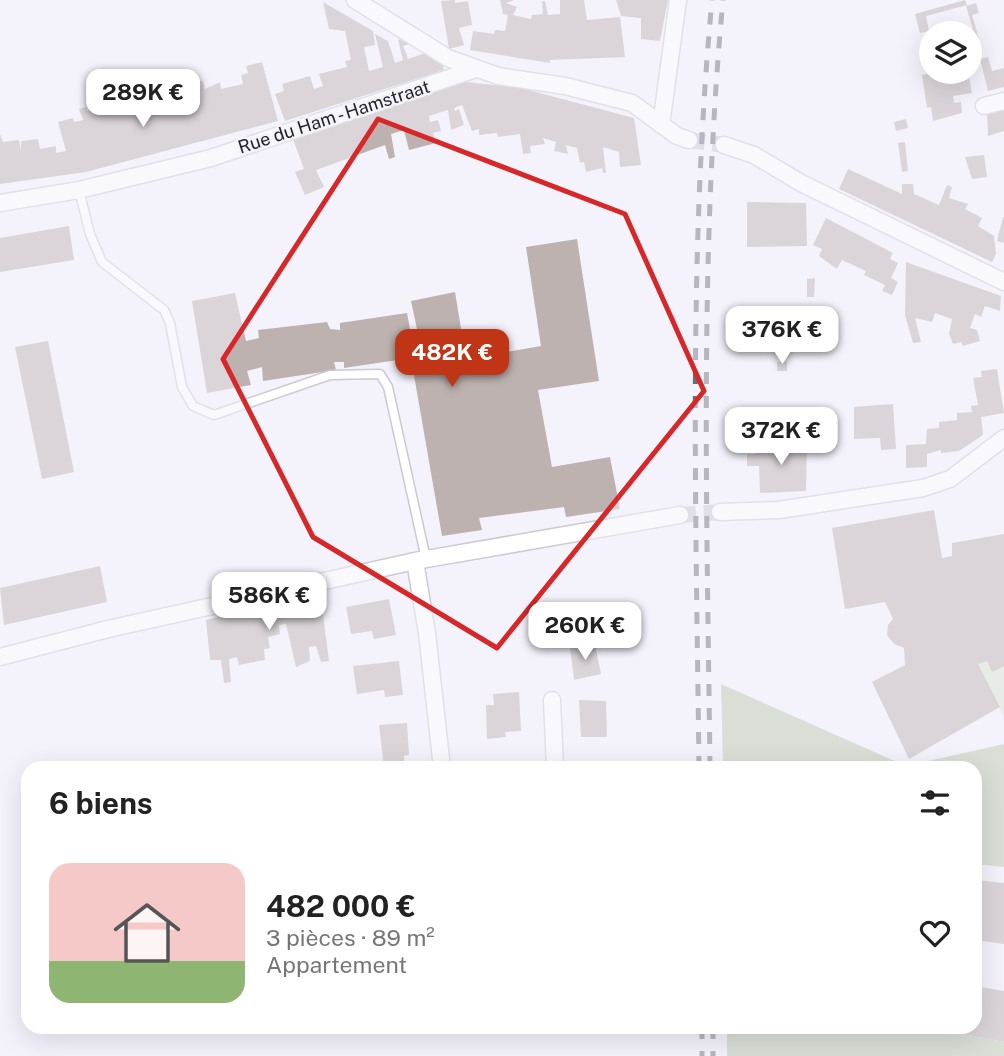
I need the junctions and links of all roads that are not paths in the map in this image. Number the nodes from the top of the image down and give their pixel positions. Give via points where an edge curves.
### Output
1 (355, 0) edge
2 (678, 0) edge
3 (476, 69) junction
4 (1004, 101) edge
5 (984, 106) dead end
6 (661, 125) junction
7 (690, 140) tunnel mouth
8 (724, 145) tunnel mouth
9 (79, 190) junction
10 (0, 203) edge
11 (1004, 282) edge
12 (1004, 438) edge
13 (720, 512) tunnel mouth
14 (680, 515) tunnel mouth
15 (421, 560) junction
16 (0, 657) edge
17 (552, 700) dead end
18 (441, 761) edge
19 (552, 761) edge

1 - 3 street via 448,58
2 - 6 street
3 - 6 street via 632,103
3 - 9 street, Rue du Ham - Hamstraat via 211,158
4 - 5 street
6 - 7 street
8 - 11 street via 754,155 801,183
9 - 10 street, Rue du Ham - Hamstraat
9 - 15 lane via 102,262 164,310 182,387 193,406 214,415 330,375 380,374 388,387
12 - 13 street via 950,479 923,488 779,510
14 - 15 street
15 - 16 street
15 - 18 street
17 - 19 street

